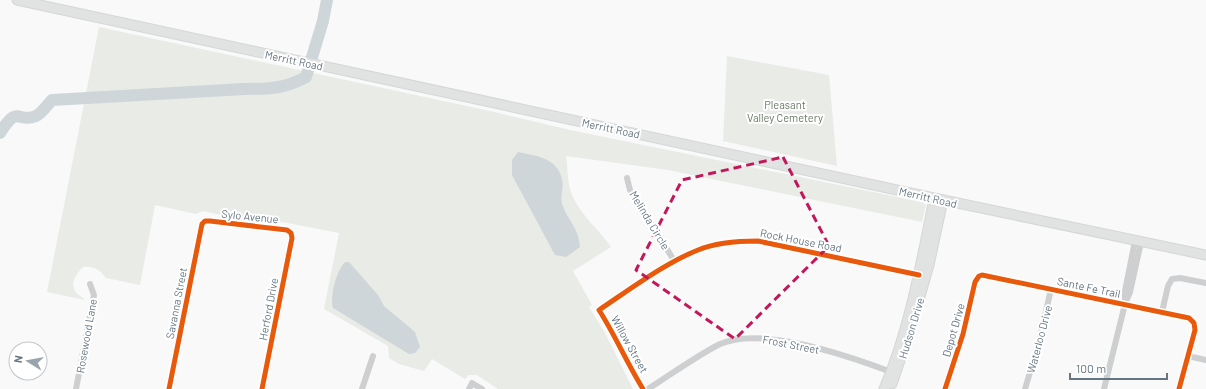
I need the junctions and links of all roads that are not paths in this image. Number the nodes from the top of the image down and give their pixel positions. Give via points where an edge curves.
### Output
1 (16, 0) edge
2 (627, 178) dead end
3 (939, 199) junction
4 (205, 221) joint
5 (291, 233) joint
6 (1138, 241) junction
7 (1206, 255) edge
8 (675, 262) junction
9 (919, 275) junction
10 (979, 276) joint
11 (1206, 283) edge
12 (90, 284) dead end
13 (1051, 289) junction
14 (1125, 304) junction
15 (599, 310) joint
16 (1162, 312) junction
17 (373, 356) dead end
18 (1188, 356) junction
19 (1206, 360) edge
20 (893, 372) junction
21 (76, 389) edge
22 (169, 389) edge
23 (262, 389) edge
24 (362, 389) edge
25 (469, 389) edge
26 (482, 389) edge
27 (643, 389) edge
28 (648, 389) edge
29 (884, 389) edge
30 (890, 389) edge
31 (945, 389) edge
32 (1025, 389) edge
33 (1104, 389) edge
34 (1179, 389) edge

1 - 3 main road, Merritt Road
2 - 8 street, Melinda Circle via 630,190
3 - 6 main road, Merritt Road
3 - 9 main road, Hudson Drive
3 - 20 main road, Hudson Drive via 929,265
4 - 5 street, Sylo Avenue via 287,230
4 - 22 street, Savanna Street via 202,224
5 - 23 street, Herford Drive
6 - 7 main road, Merritt Road
6 - 14 street via 1125,291
8 - 9 street, Rock House Road via 698,250 718,244 758,241
8 - 15 street, Rock House Road
9 - 20 main road, Hudson Drive
10 - 13 street, Sante Fe Trail via 986,275
10 - 31 street, Depot Drive via 975,282 963,334
11 - 16 street via 1172,279
12 - 21 street, Rosewood Lane via 94,295
13 - 14 street, Sante Fe Trail
13 - 32 street, Waterloo Drive
14 - 16 street, Sante Fe Trail
14 - 33 street
15 - 27 street, Willow Street via 616,336 629,366
16 - 18 street, Sante Fe Trail via 1189,318 1194,323 1195,330
17 - 24 street
18 - 19 street
18 - 34 street
20 - 28 street, Frost Street via 848,356 790,342 764,338 744,339 721,344
20 - 29 main road, Hudson Drive
20 - 30 main road, Hudson Drive
25 - 26 street via 472,383

